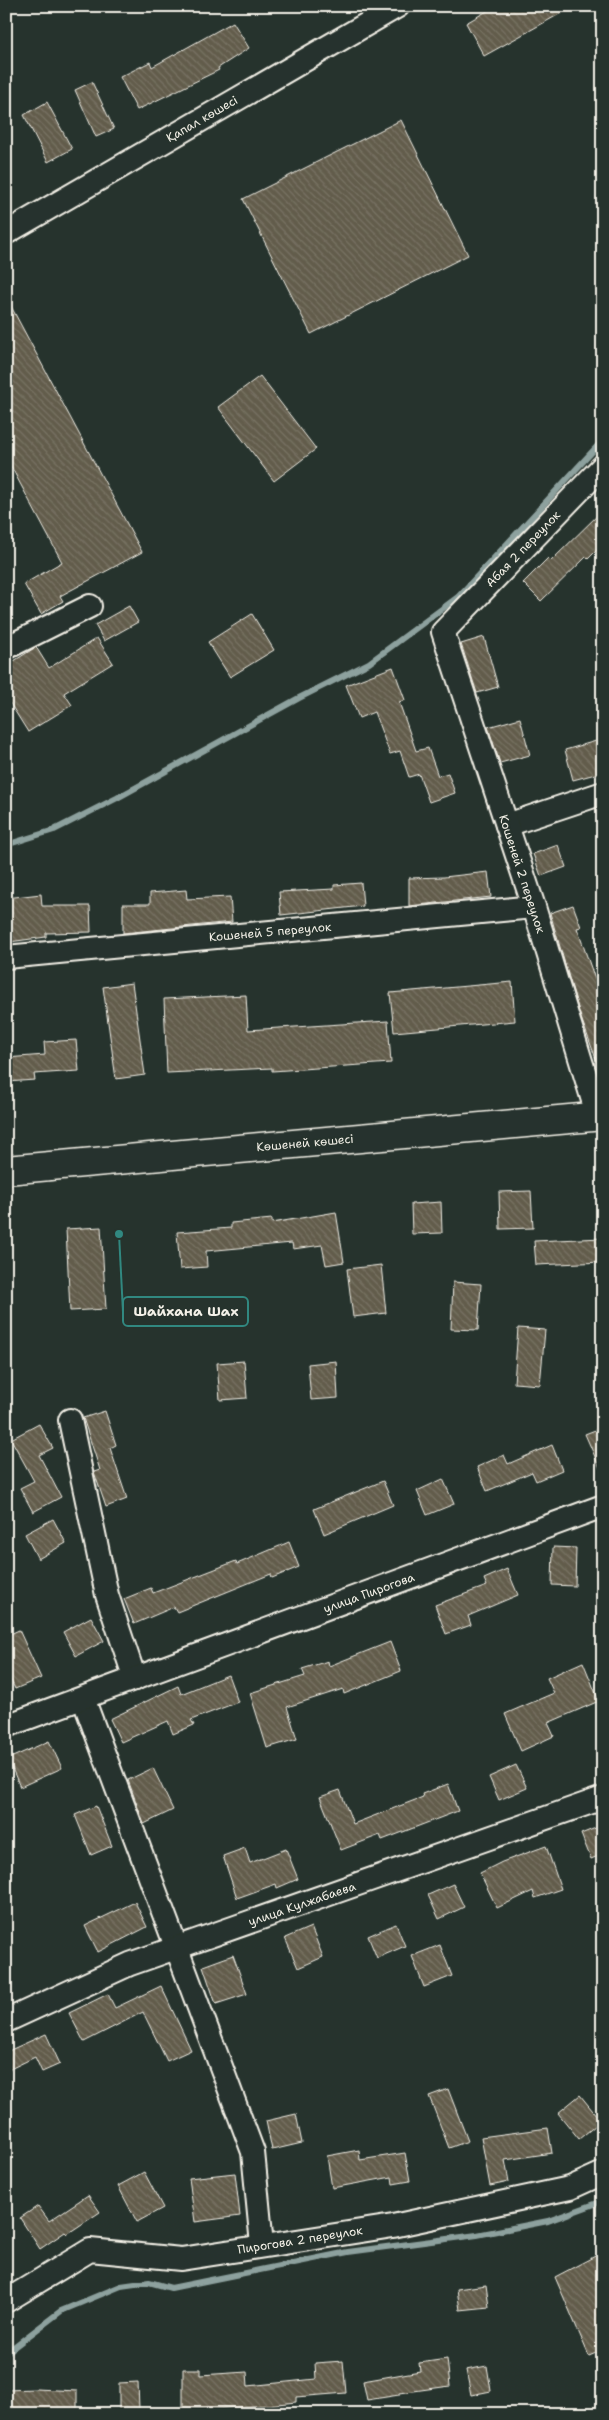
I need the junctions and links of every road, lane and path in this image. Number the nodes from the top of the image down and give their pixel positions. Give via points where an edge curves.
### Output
1 (398, 6) edge
2 (6, 233) edge
3 (603, 466) edge
4 (90, 606) dead end
5 (443, 632) joint
6 (6, 648) edge
7 (603, 793) edge
8 (507, 825) junction
9 (534, 907) junction
10 (6, 957) edge
11 (601, 1116) edge
12 (6, 1170) edge
13 (70, 1420) dead end
14 (603, 1506) edge
15 (135, 1679) junction
16 (83, 1698) junction
17 (6, 1726) edge
18 (603, 1798) edge
19 (176, 1948) junction
20 (6, 2022) edge
21 (603, 2173) edge
22 (262, 2245) junction
23 (6, 2301) edge

1 - 2 street, Қапал көшесі
3 - 5 street, Абая 2 переулок
4 - 6 street
5 - 8 street, Кошеней 2 переулок
7 - 8 street
8 - 9 street, Кошеней 2 переулок
9 - 10 street, Кошеней 5 переулок
9 - 11 street, Кошеней 2 переулок
11 - 12 main road, Көшеней көшесі
13 - 15 street via 107,1595
14 - 15 street, улица Пирогова
15 - 16 street, улица Пирогова
16 - 17 street, улица Пирогова
16 - 19 street
18 - 19 street, улица Кулжабаева
19 - 20 street, улица Кулжабаева via 130,1964
19 - 22 street via 253,2152
21 - 22 street, Пирогова 2 переулок via 570,2188 393,2226
22 - 23 street, Пирогова 2 переулок via 181,2259 90,2250

